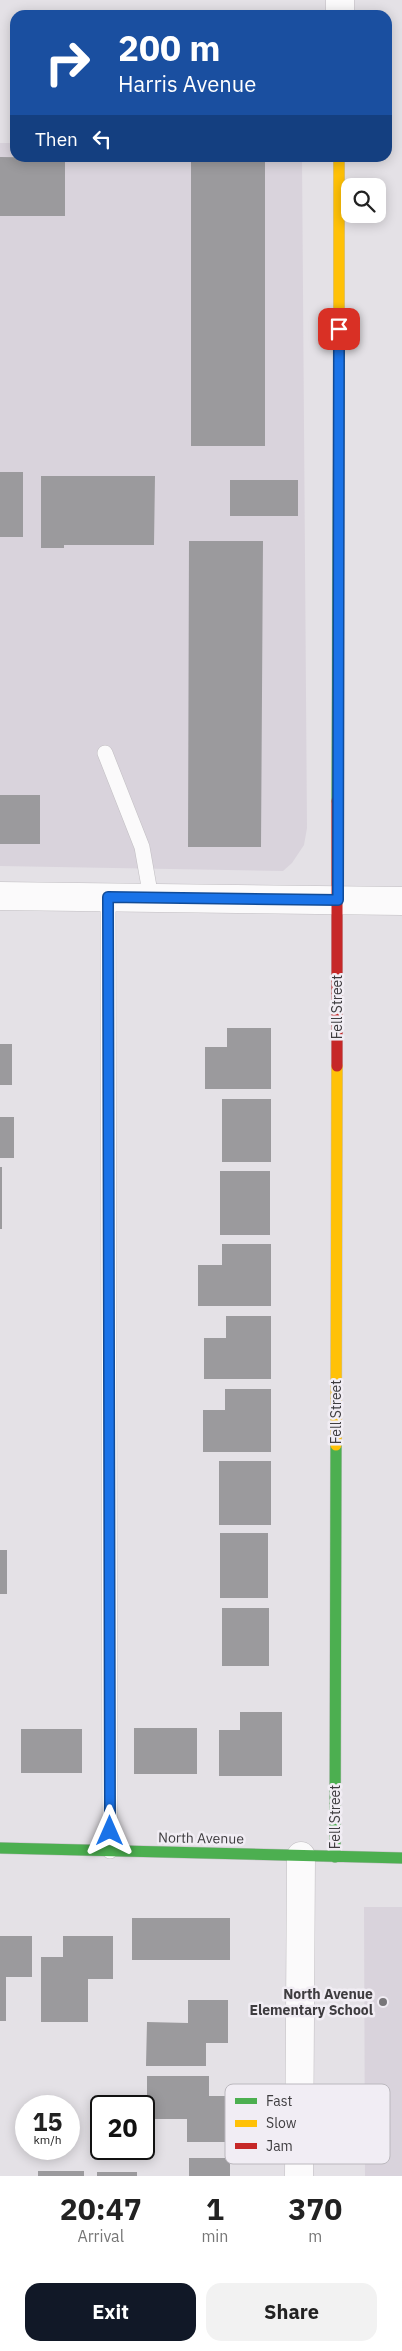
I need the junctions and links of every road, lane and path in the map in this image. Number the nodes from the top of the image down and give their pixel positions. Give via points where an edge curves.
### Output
1 (340, 162) edge
2 (105, 753) dead end
3 (0, 896) edge
4 (108, 897) junction
5 (150, 898) junction
6 (338, 900) junction
7 (402, 901) edge
8 (0, 1848) edge
9 (110, 1851) junction
10 (301, 1856) junction
11 (335, 1857) junction
12 (402, 1858) edge
13 (300, 2084) edge

1 - 6 street, Fell Street
2 - 5 lane via 142,847
3 - 4 street
4 - 5 street
4 - 9 lane
5 - 6 street
6 - 7 street
6 - 11 street, Fell Street
8 - 9 street, North Avenue
9 - 10 street, North Avenue
10 - 11 street, North Avenue
10 - 13 street
11 - 12 street, North Avenue

